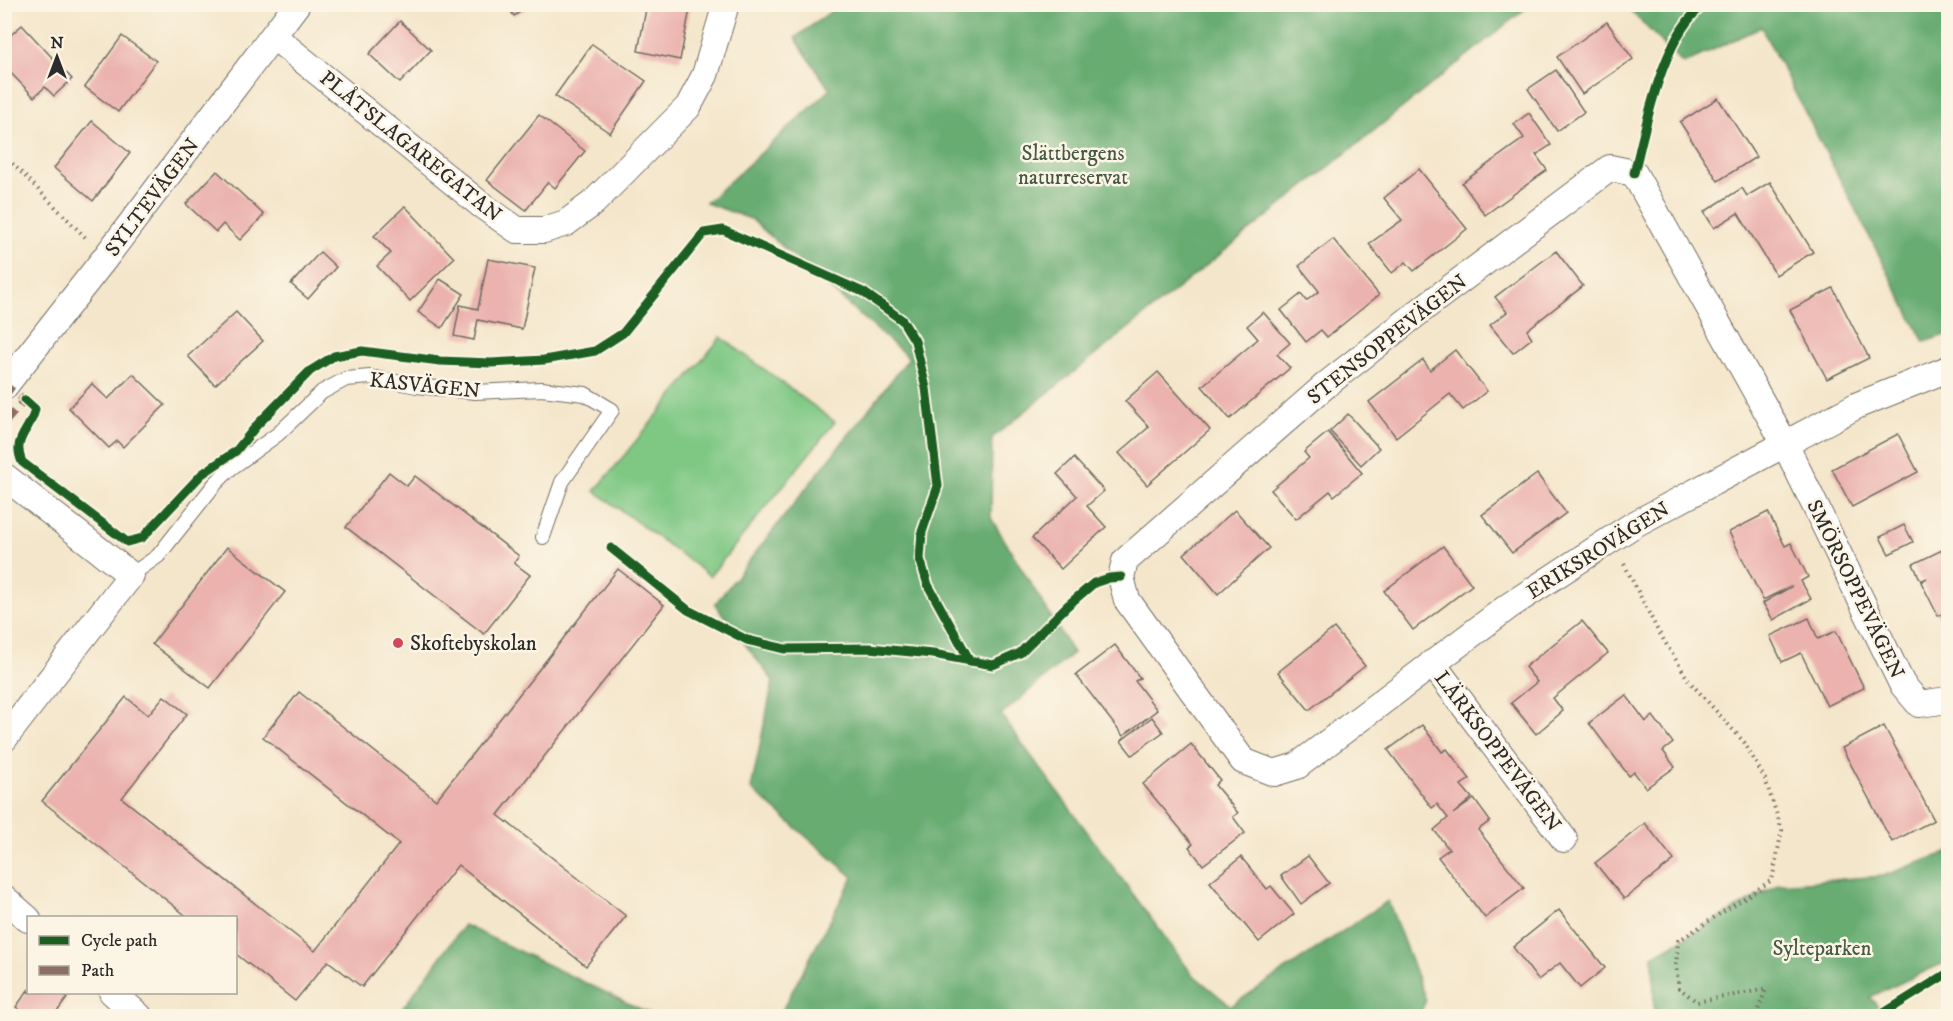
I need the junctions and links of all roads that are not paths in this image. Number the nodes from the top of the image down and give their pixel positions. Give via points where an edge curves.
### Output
1 (297, 4) edge
2 (726, 4) edge
3 (273, 36) junction
4 (1948, 369) edge
5 (4, 387) edge
6 (1785, 444) junction
7 (4, 476) edge
8 (543, 537) dead end
9 (131, 575) junction
10 (1431, 663) junction
11 (1948, 700) edge
12 (4, 739) edge
13 (1274, 773) joint
14 (1564, 839) dead end
15 (4, 898) edge
16 (27, 918) edge
17 (113, 994) edge
18 (139, 1017) edge

1 - 3 street, SYLTEVÄGEN
2 - 3 street, PLÅTSLAGAREGATAN via 705,75 688,107 593,203 566,223 544,230 517,230 480,204
3 - 5 street, SYLTEVÄGEN
4 - 6 street, ERIKSROVÄGEN via 1858,405
6 - 10 street, ERIKSROVÄGEN via 1633,525 1509,606
6 - 11 street, SMÖRSOPPEVÄGEN via 1902,684 1919,704
6 - 13 street, STENSOPPEVÄGEN via 1634,173 1610,168 1327,384 1125,561 1121,577 1127,600 1243,761
7 - 9 street
8 - 9 lane, KASVÄGEN via 562,482 612,410 585,394 542,389 475,392 370,377 346,379 322,392 278,434 231,468 158,556
9 - 12 street, KASVÄGEN
10 - 13 street, ERIKSROVÄGEN via 1297,766
10 - 14 street, LÄRKSOPPEVÄGEN
15 - 16 street
17 - 18 street

